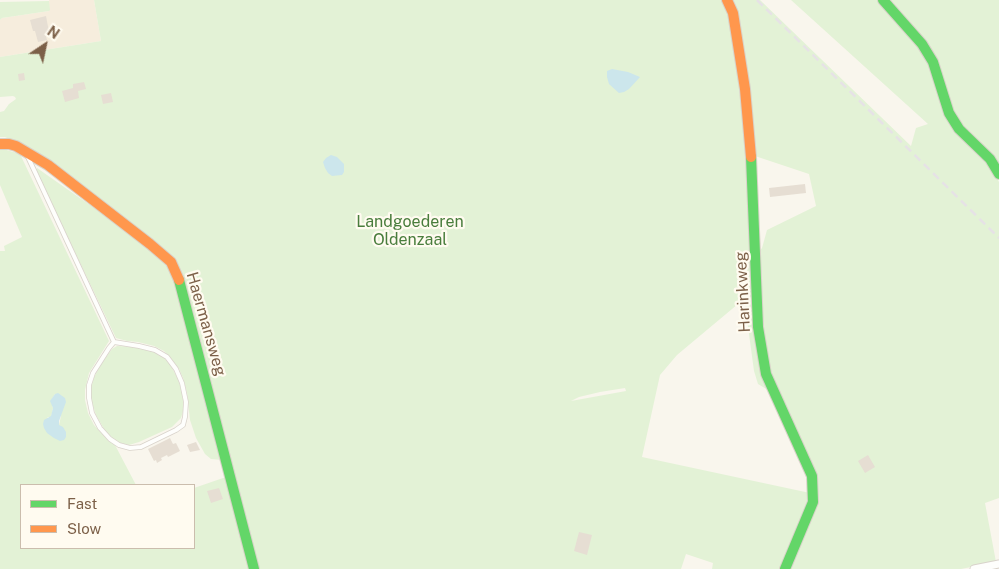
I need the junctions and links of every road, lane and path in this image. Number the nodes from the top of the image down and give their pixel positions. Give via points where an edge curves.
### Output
1 (727, 0) edge
2 (883, 0) edge
3 (0, 144) edge
4 (25, 151) junction
5 (999, 174) edge
6 (114, 342) junction
7 (999, 564) edge
8 (254, 569) edge
9 (785, 569) edge
10 (974, 569) edge

1 - 9 street, Harinkweg via 733,13 745,88 758,327 766,374 812,476 813,502
2 - 5 street via 922,44 932,62 949,113 959,129 990,159
3 - 4 street, Haermansweg
4 - 6 lane
4 - 8 street, Haermansweg via 150,244 170,262 178,276
6 - 6 lane via 155,350 167,357 182,383 186,402 183,425 140,447 130,448 110,439 92,413 89,385 93,373
7 - 10 street

